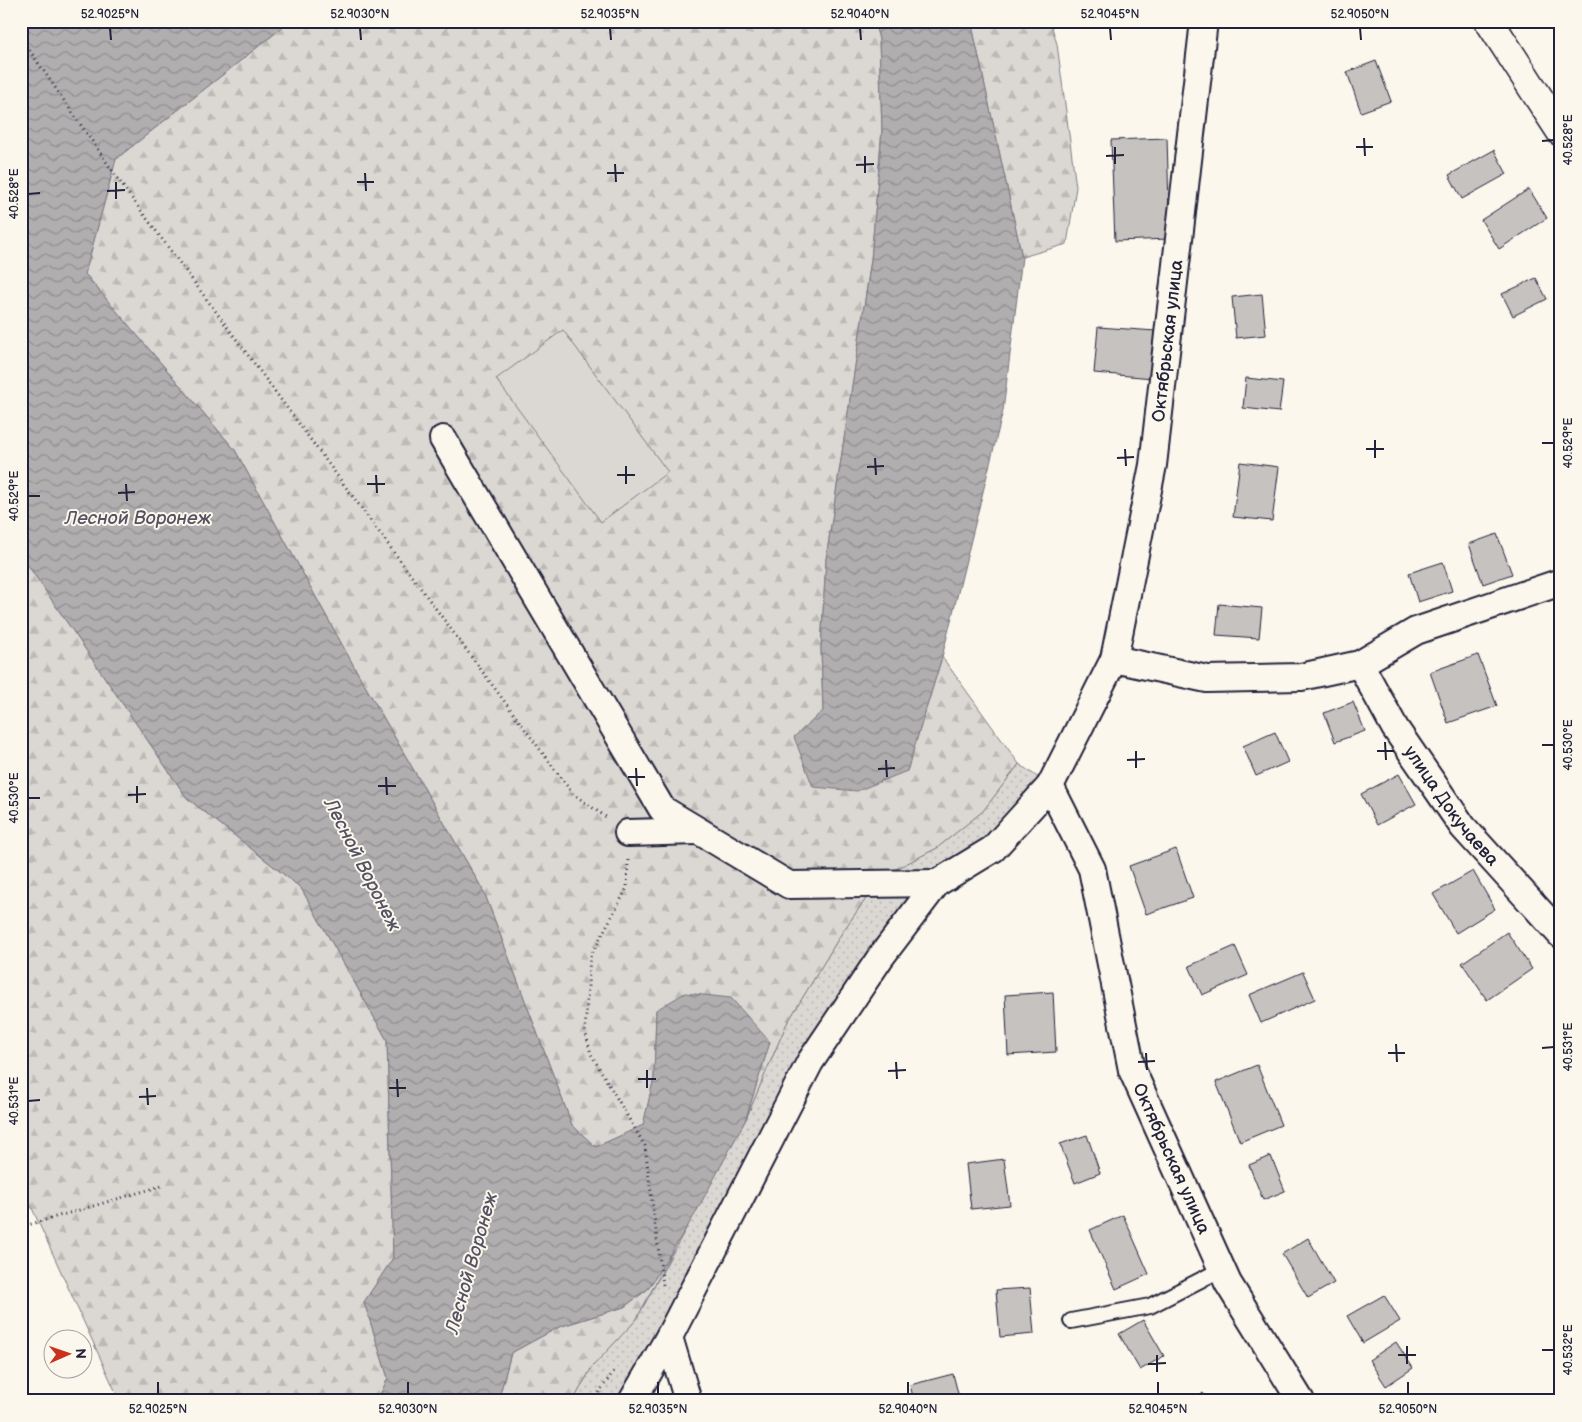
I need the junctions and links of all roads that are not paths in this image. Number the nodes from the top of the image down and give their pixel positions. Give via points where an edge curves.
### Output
1 (1204, 21) edge
2 (1489, 21) edge
3 (1561, 132) edge
4 (443, 440) dead end
5 (1561, 582) edge
6 (1114, 658) junction
7 (1360, 664) junction
8 (1050, 786) junction
9 (698, 831) junction
10 (628, 833) road end
11 (937, 883) junction
12 (1561, 935) edge
13 (1222, 1269) junction
14 (1071, 1321) dead end
15 (669, 1336) junction
16 (632, 1401) edge
17 (688, 1401) edge
18 (1301, 1401) edge

1 - 6 street, Октябрьская улица via 1153,464
2 - 3 street
4 - 9 street via 662,809
5 - 7 street via 1416,631
6 - 7 street via 1207,679 1301,677
6 - 8 street, Октябрьская улица
7 - 12 street, улица Докучаева via 1395,728 1463,828
8 - 11 street, Октябрьская улица via 993,849
8 - 13 street, Октябрьская улица via 1092,869 1132,1070
9 - 10 street
9 - 11 street via 789,885
11 - 15 street via 880,958 810,1062
13 - 14 lane via 1150,1306
13 - 18 street, Октябрьская улица via 1228,1284
15 - 16 street
15 - 17 street

